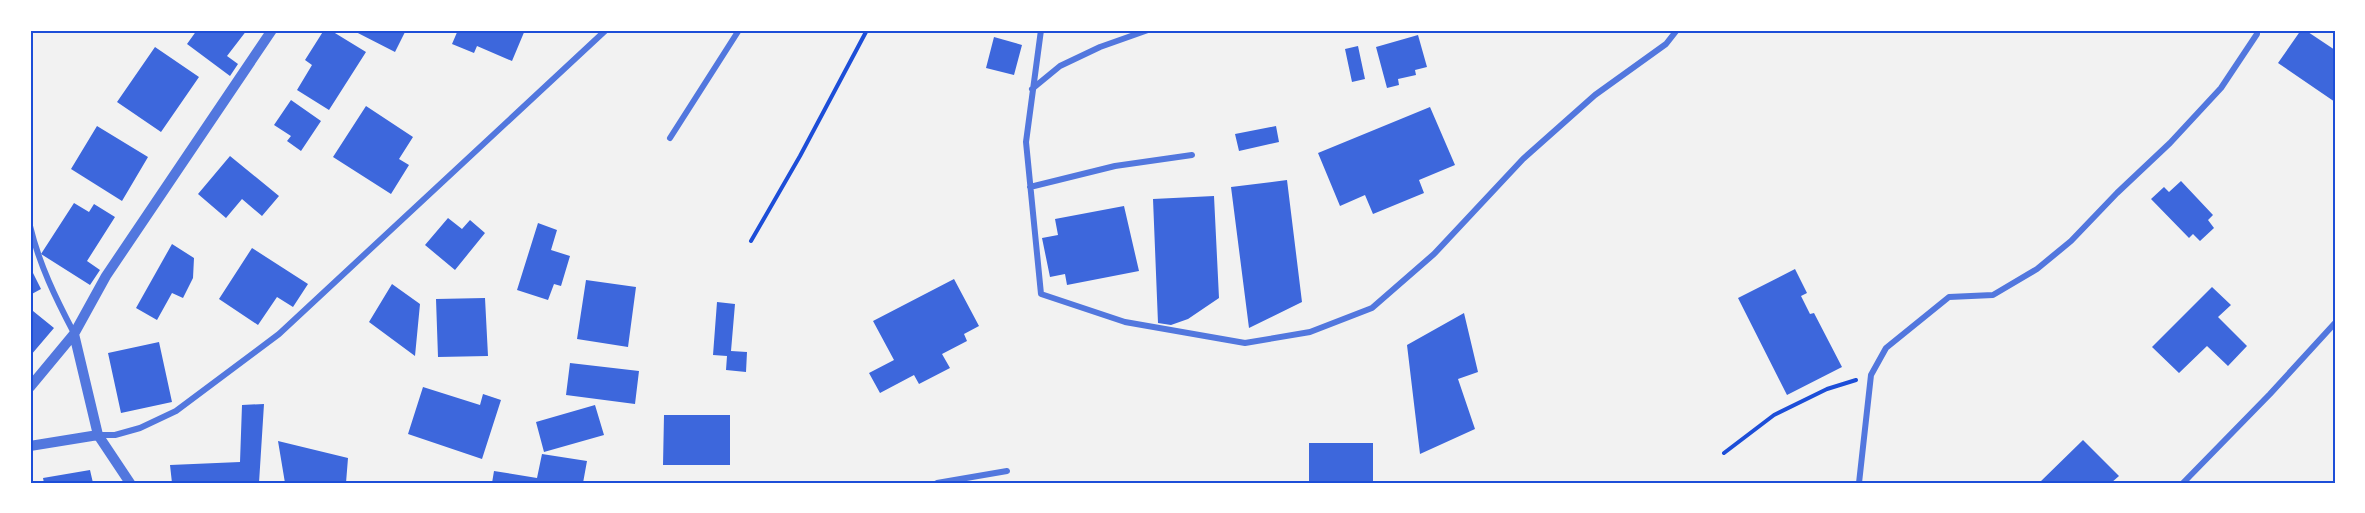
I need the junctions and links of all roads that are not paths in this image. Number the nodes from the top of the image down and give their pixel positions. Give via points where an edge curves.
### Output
1 (272, 30) edge
2 (739, 30) edge
3 (1041, 30) edge
4 (1148, 30) edge
5 (1677, 30) edge
6 (2257, 30) edge
7 (603, 31) edge
8 (1032, 89) junction
9 (670, 138) dead end
10 (1192, 155) dead end
11 (1030, 187) junction
12 (30, 226) edge
13 (2335, 323) edge
14 (75, 334) junction
15 (30, 387) edge
16 (98, 435) junction
17 (30, 446) edge
18 (1007, 471) dead end
19 (130, 483) edge
20 (937, 483) edge
21 (1859, 483) edge
22 (2183, 483) edge

1 - 14 street via 106,276
2 - 9 street
3 - 8 street
4 - 8 street via 1060,66
5 - 11 street via 1666,44 1595,95 1523,159 1434,254 1372,308 1310,332 1245,343 1125,322 1041,294
6 - 21 street via 2221,88 2071,241 2037,269 1993,295 1949,297 1886,348 1871,375
7 - 16 street via 279,334 176,411 140,428
8 - 11 street via 1026,142
10 - 11 street via 1115,166
12 - 14 street via 55,297
13 - 22 street
14 - 15 street
14 - 16 street
16 - 17 street
16 - 19 street
18 - 20 street

